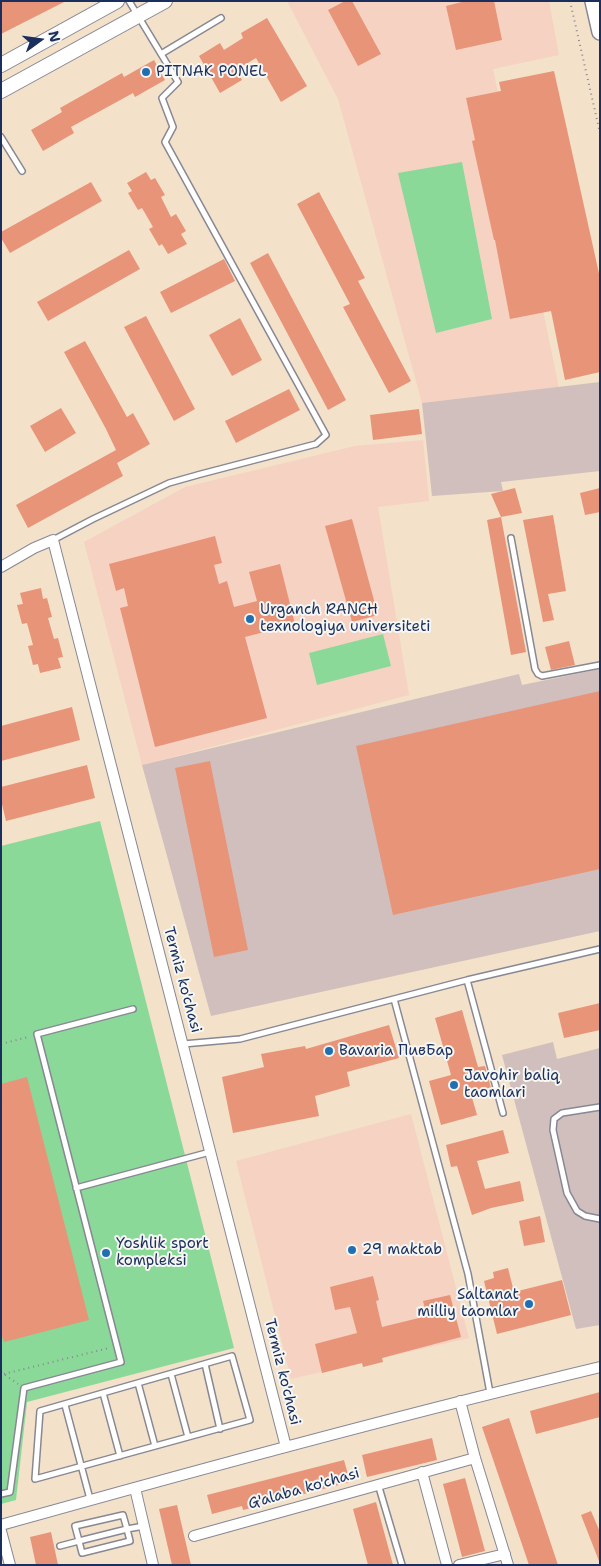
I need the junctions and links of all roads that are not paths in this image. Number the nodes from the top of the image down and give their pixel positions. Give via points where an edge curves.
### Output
1 (117, 1) edge
2 (129, 1) edge
3 (165, 1) edge
4 (593, 1) edge
5 (138, 16) junction
6 (221, 18) dead end
7 (600, 32) edge
8 (161, 54) junction
9 (1, 65) edge
10 (1, 91) edge
11 (1, 137) edge
12 (22, 171) dead end
13 (511, 538) dead end
14 (53, 540) junction
15 (1, 567) edge
16 (600, 665) edge
17 (600, 949) edge
18 (467, 980) junction
19 (394, 999) junction
20 (133, 1010) dead end
21 (183, 1044) junction
22 (600, 1107) edge
23 (503, 1113) dead end
24 (211, 1152) junction
25 (76, 1188) junction
26 (600, 1219) edge
27 (205, 1364) junction
28 (600, 1367) edge
29 (170, 1374) junction
30 (138, 1383) junction
31 (104, 1393) junction
32 (490, 1393) junction
33 (460, 1401) junction
34 (65, 1404) junction
35 (220, 1429) junction
36 (188, 1438) junction
37 (155, 1446) junction
38 (286, 1447) junction
39 (120, 1456) junction
40 (474, 1458) junction
41 (82, 1467) junction
42 (422, 1472) junction
43 (378, 1484) junction
44 (135, 1488) junction
45 (1, 1494) edge
46 (90, 1500) junction
47 (1, 1525) edge
48 (144, 1526) junction
49 (127, 1529) junction
50 (1, 1531) edge
51 (194, 1536) dead end
52 (79, 1540) junction
53 (60, 1546) dead end
54 (505, 1554) junction
55 (10, 1565) edge
56 (153, 1565) edge
57 (402, 1565) edge
58 (447, 1565) edge
59 (459, 1565) edge
60 (508, 1565) edge

1 - 9 main road
2 - 5 lane
3 - 5 main road
4 - 7 main road
5 - 8 lane
5 - 10 main road
6 - 8 lane
8 - 14 lane via 178,82 162,98 173,127 165,142 326,435 316,444 169,484
11 - 12 lane
13 - 16 lane via 534,669 542,676
14 - 15 street
14 - 21 street, Termiz ko'chasi
17 - 18 lane
18 - 19 lane
18 - 23 lane
19 - 21 lane via 240,1039
19 - 32 lane via 468,1274
20 - 25 lane via 38,1034
21 - 24 street, Termiz ko'chasi
22 - 26 lane via 562,1112 554,1119 553,1130 567,1193 577,1211
24 - 25 lane
24 - 38 street, Termiz ko'chasi
25 - 45 lane via 121,1362 24,1388 10,1492
27 - 29 lane
27 - 35 lane
27 - 35 lane via 232,1356 250,1420
28 - 32 street, Termiz ko'chasi
29 - 30 lane
29 - 36 lane
30 - 31 lane
30 - 37 lane
31 - 34 lane
31 - 39 lane
32 - 33 street, Termiz ko'chasi
33 - 38 street, Termiz ko'chasi
33 - 40 street
34 - 41 lane
34 - 41 lane via 40,1412 35,1479
35 - 36 lane
36 - 37 lane
37 - 39 lane
38 - 44 street, Termiz ko'chasi
39 - 41 lane
40 - 42 street, G'alaba ko'chasi
40 - 54 street
41 - 46 lane
42 - 43 street, G'alaba ko'chasi
42 - 58 street
43 - 51 street, G'alaba ko'chasi
43 - 57 lane
44 - 46 street, Termiz ko'chasi
44 - 48 street
46 - 47 street, Termiz ko'chasi
48 - 49 lane
48 - 56 street
49 - 52 lane
49 - 52 lane via 130,1542 82,1553
49 - 52 lane via 123,1515 75,1526
50 - 55 street
52 - 53 lane
54 - 59 street
54 - 60 street

